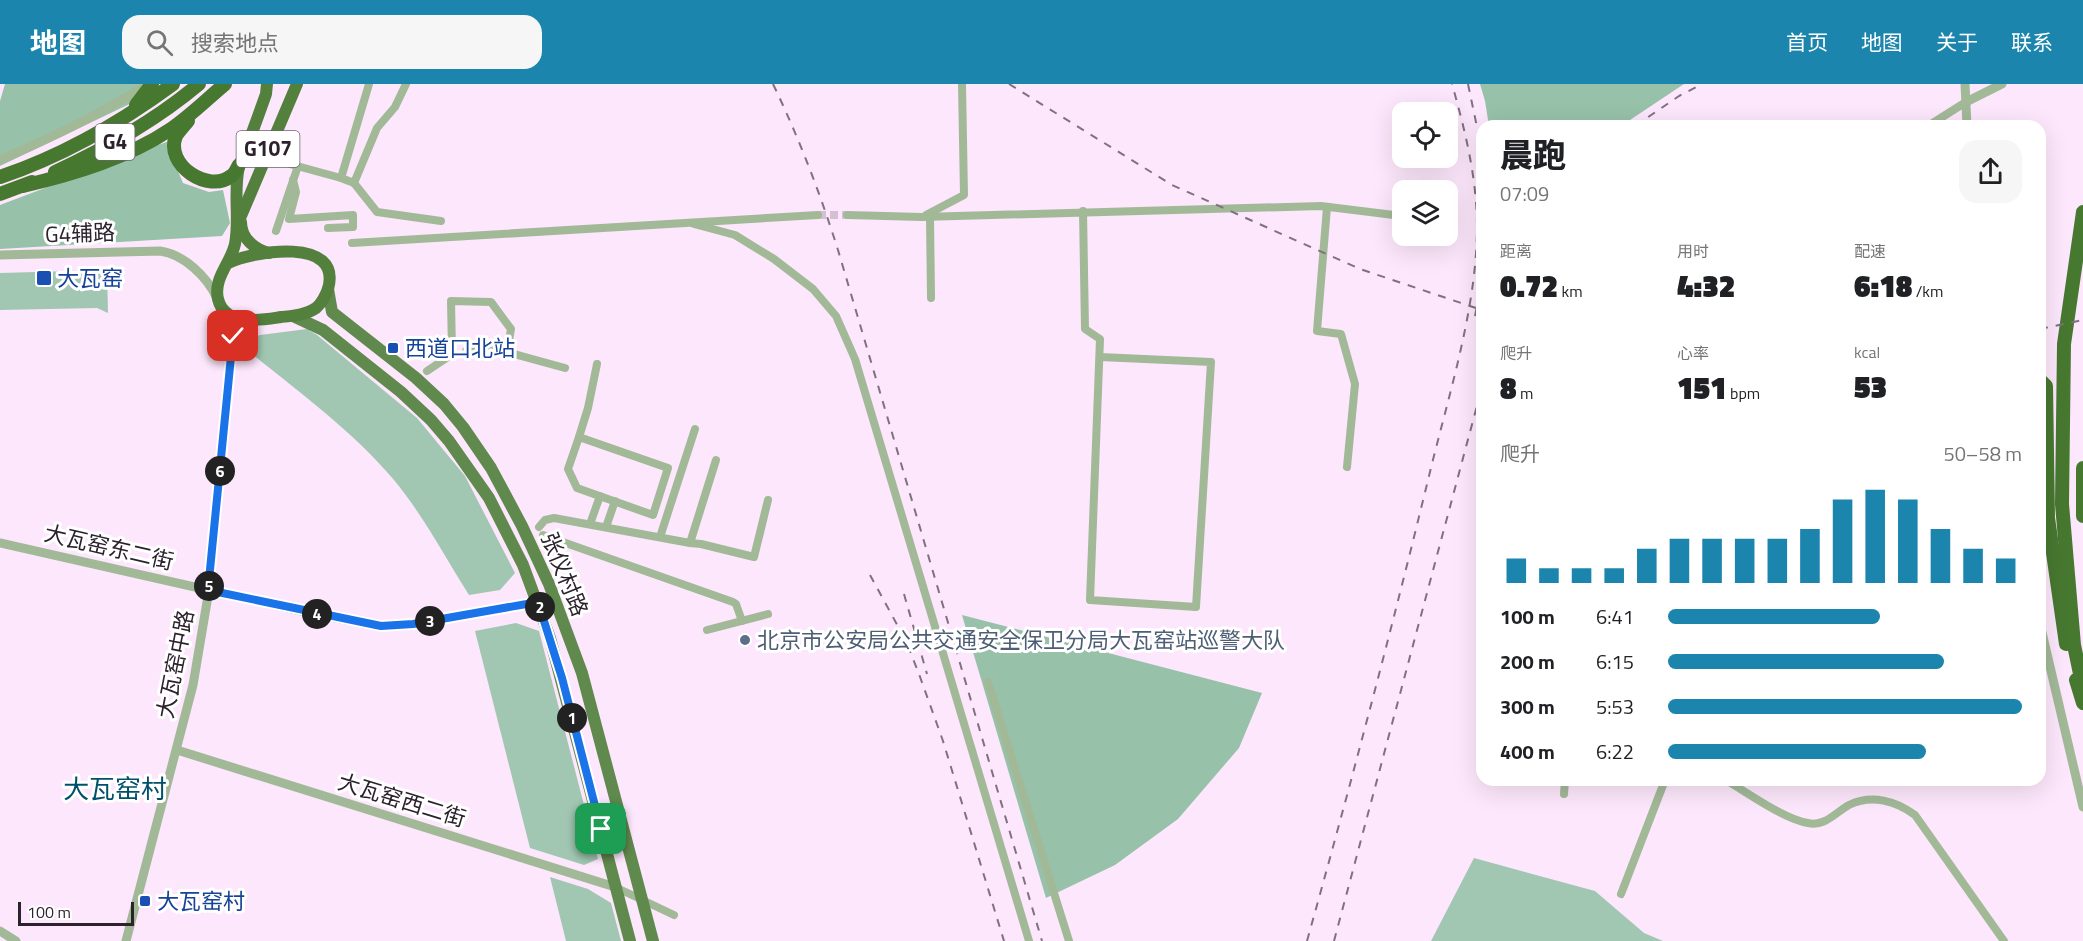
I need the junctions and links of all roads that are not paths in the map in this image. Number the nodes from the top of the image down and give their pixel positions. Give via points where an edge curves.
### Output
1 (150, 84) edge
2 (172, 84) edge
3 (199, 84) edge
4 (225, 84) edge
5 (267, 84) edge
6 (274, 84) edge
7 (297, 84) edge
8 (369, 84) edge
9 (406, 84) edge
10 (962, 84) edge
11 (1965, 84) edge
12 (2002, 84) edge
13 (212, 95) junction
14 (1966, 102) junction
15 (127, 116) junction
16 (1938, 120) edge
17 (1967, 120) edge
18 (264, 157) junction
19 (0, 160) edge
20 (239, 165) junction
21 (298, 166) junction
22 (0, 177) edge
23 (341, 178) junction
24 (293, 180) junction
25 (354, 183) junction
26 (23, 186) junction
27 (0, 194) edge
28 (1327, 207) junction
29 (1083, 212) junction
30 (2083, 212) edge
31 (847, 214) tunnel mouth
32 (818, 215) tunnel mouth
33 (1392, 215) edge
34 (926, 217) junction
35 (441, 221) dead end
36 (241, 222) junction
37 (694, 224) junction
38 (328, 228) dead end
39 (276, 231) dead end
40 (352, 243) dead end
41 (270, 253) junction
42 (0, 255) edge
43 (228, 262) junction
44 (328, 289) junction
45 (931, 298) dead end
46 (218, 300) junction
47 (293, 316) junction
48 (253, 321) junction
49 (466, 351) dead end
50 (231, 352) junction
51 (507, 352) junction
52 (1100, 357) junction
53 (597, 364) dead end
54 (565, 368) dead end
55 (427, 371) dead end
56 (2046, 386) edge
57 (695, 429) dead end
58 (579, 437) junction
59 (716, 460) dead end
60 (1347, 467) dead end
61 (2083, 468) edge
62 (600, 496) junction
63 (615, 501) junction
64 (768, 501) dead end
65 (2083, 516) edge
66 (590, 524) junction
67 (606, 527) junction
68 (660, 537) junction
69 (0, 543) edge
70 (690, 543) junction
71 (208, 590) junction
72 (538, 602) junction
73 (768, 614) dead end
74 (742, 621) junction
75 (707, 630) dead end
76 (2046, 650) edge
77 (988, 682) dead end
78 (2083, 688) edge
79 (2083, 703) edge
80 (177, 750) junction
81 (1565, 786) edge
82 (1663, 786) edge
83 (1736, 786) edge
84 (1564, 794) dead end
85 (2083, 807) edge
86 (615, 887) junction
87 (1621, 894) dead end
88 (642, 901) junction
89 (674, 915) dead end
90 (0, 931) edge
91 (16, 941) edge
92 (126, 941) edge
93 (630, 941) edge
94 (653, 941) edge
95 (1029, 941) edge
96 (1069, 941) edge
97 (2004, 941) edge

1 - 15 highway
1 - 19 street
2 - 15 highway, G4
3 - 26 highway, G4 via 114,143
4 - 13 highway
5 - 20 highway, G107
6 - 36 highway, G107 via 241,187
7 - 18 highway, G107
8 - 23 street
9 - 25 street via 377,128
10 - 34 street via 964,195
11 - 14 street
12 - 14 street
13 - 20 highway via 176,137 178,162 187,172 207,181 225,180
13 - 26 highway via 170,129 126,152 79,172
14 - 16 street
14 - 17 street
15 - 22 highway, G4 via 95,135
18 - 21 street
18 - 36 highway, G107
20 - 43 highway, G107 via 236,236
21 - 23 street
21 - 24 street
23 - 25 street
24 - 38 street via 296,192 289,219 353,215 353,227
24 - 39 street
25 - 35 street via 377,212
26 - 27 highway, G4
28 - 29 street
28 - 33 street
28 - 60 street via 1317,331 1341,333 1355,384
29 - 34 street
29 - 52 street via 1085,328 1100,339
30 - 78 highway via 2064,344 2062,492 2074,645
31 - 34 street
32 - 37 street
34 - 45 street
36 - 41 highway via 249,243
37 - 40 street
37 - 95 street via 735,235 774,259 813,289 836,316 855,359
41 - 43 highway
41 - 44 highway via 295,251 320,259 327,268
42 - 46 street, G4辅路 via 172,252 197,272
43 - 46 highway, G107 via 220,274
44 - 47 highway via 316,308
44 - 88 main road, 张仪村路 via 332,312 416,378 463,427 491,468 522,526 582,673
46 - 48 highway via 237,319
46 - 50 street, 大瓦窑中路
47 - 48 highway
47 - 72 main road, 张仪村路 via 323,330 401,392 449,441 489,498
48 - 50 street, 大瓦窑中路 via 233,336
49 - 51 street
50 - 71 street, 大瓦窑中路
51 - 54 street
51 - 55 street via 511,329 491,302 451,301 453,351
52 - 52 street via 1090,600 1196,607 1211,363
53 - 58 street
56 - 79 highway via 2049,518 2066,644
57 - 68 street
58 - 62 street via 568,469 577,488
58 - 63 street via 668,468 653,515
59 - 70 street
61 - 65 highway
62 - 63 street
62 - 66 street
63 - 67 street
64 - 70 street via 754,557
66 - 67 street
66 - 74 street via 554,518 546,520 541,531 733,602
67 - 68 street
68 - 70 street
69 - 71 street, 大瓦窑东二街
71 - 72 street, 大瓦窑东二街 via 381,626
71 - 80 street, 大瓦窑中路 via 193,686
72 - 86 main road, 张仪村路 via 562,678
73 - 74 street
74 - 75 street
76 - 85 street
77 - 96 street
80 - 86 street, 大瓦窑西二街
80 - 92 street, 大瓦窑中路
81 - 84 street
82 - 87 street
83 - 97 street via 1809,824 1822,823 1850,805 1869,800 1902,805 1915,815
86 - 88 street
86 - 93 main road, 张仪村路
88 - 89 street
88 - 94 main road, 张仪村路
90 - 91 street

